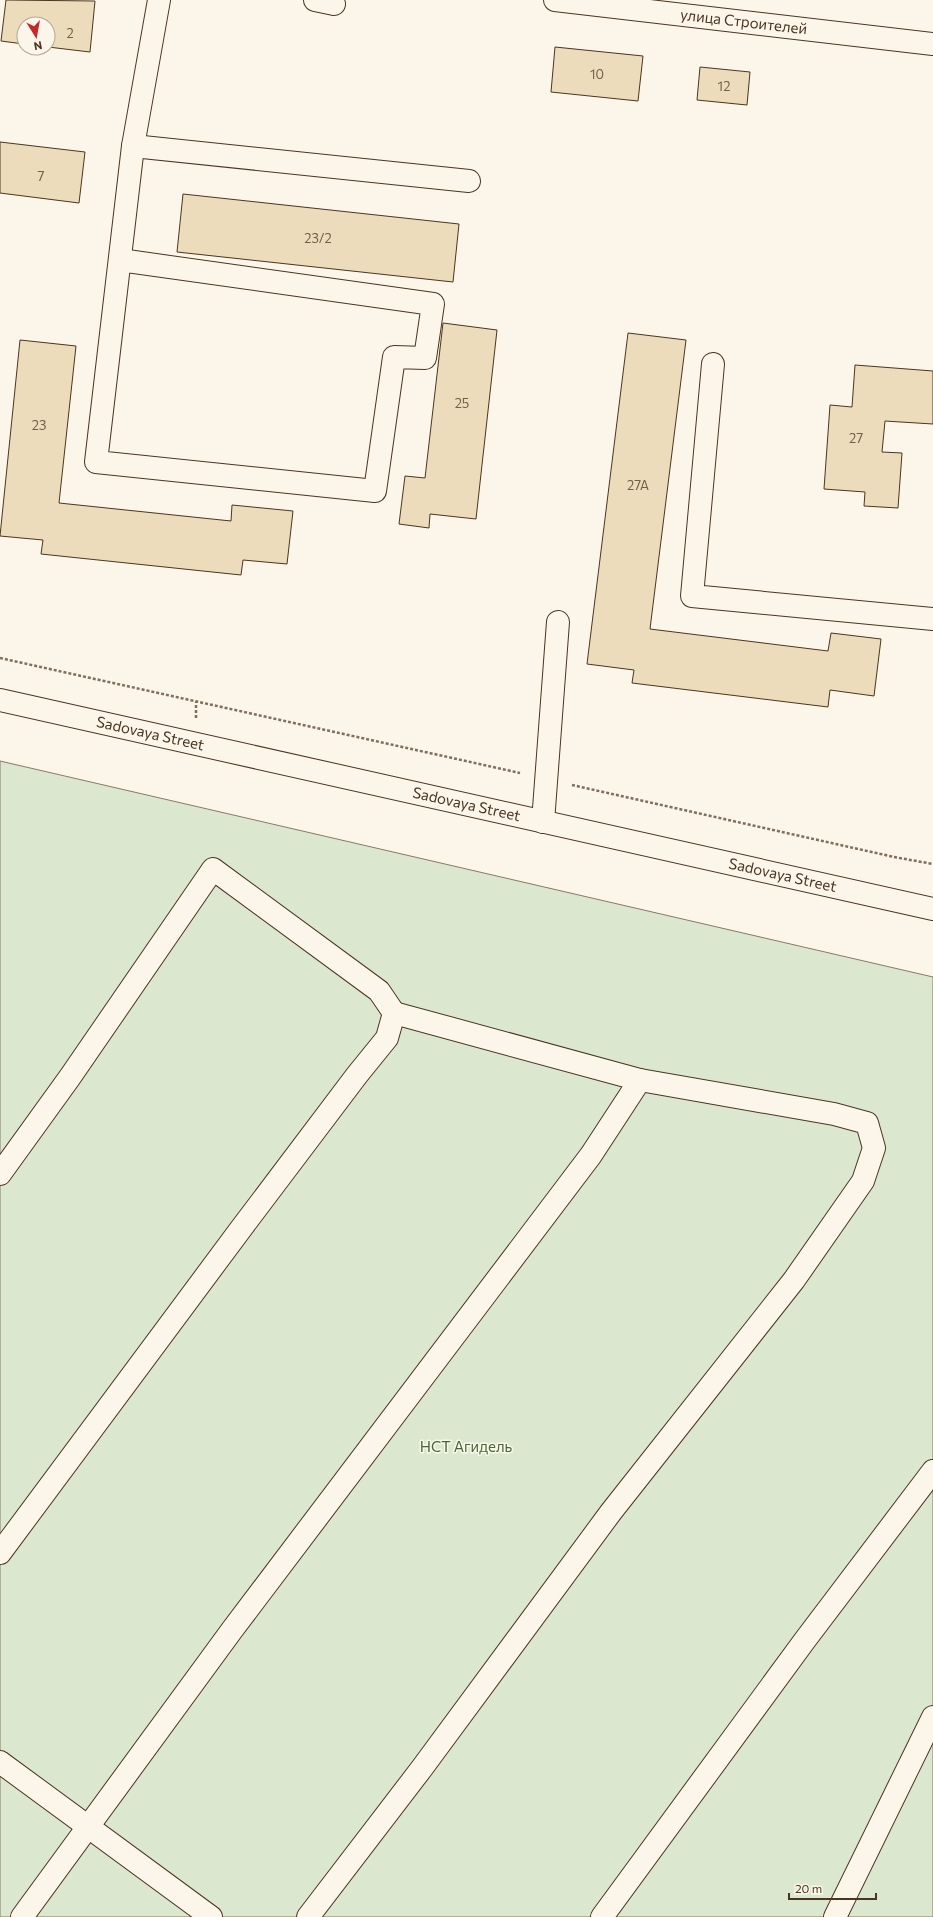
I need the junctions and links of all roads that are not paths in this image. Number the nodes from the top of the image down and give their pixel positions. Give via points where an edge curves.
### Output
1 (159, 0) edge
2 (555, 0) edge
3 (933, 44) edge
4 (133, 146) junction
5 (469, 181) dead end
6 (120, 260) junction
7 (713, 364) dead end
8 (933, 619) edge
9 (558, 622) dead end
10 (0, 700) edge
11 (543, 822) junction
12 (933, 909) edge
13 (394, 1013) junction
14 (640, 1080) junction
15 (0, 1174) edge
16 (933, 1471) edge
17 (0, 1553) edge
18 (933, 1717) edge
19 (0, 1762) edge
20 (89, 1827) junction
21 (22, 1917) edge
22 (211, 1917) edge
23 (308, 1917) edge
24 (602, 1917) edge
25 (835, 1917) edge

1 - 4 street
2 - 3 street, улица Строителей
4 - 5 street
4 - 6 street
6 - 6 street via 96,462 375,490 394,357 425,358 432,304
7 - 8 street via 692,596
9 - 11 street
10 - 11 street, Sadovaya Street
11 - 12 street, Sadovaya Street
13 - 14 street
13 - 15 street via 379,991 213,870
13 - 17 street via 387,1038 357,1074
14 - 20 street via 591,1155 232,1630
14 - 23 street via 834,1114 867,1123 874,1148 863,1181 794,1280 611,1512 422,1768
16 - 24 street via 805,1640
18 - 25 street
19 - 20 street
20 - 21 street
20 - 22 street

